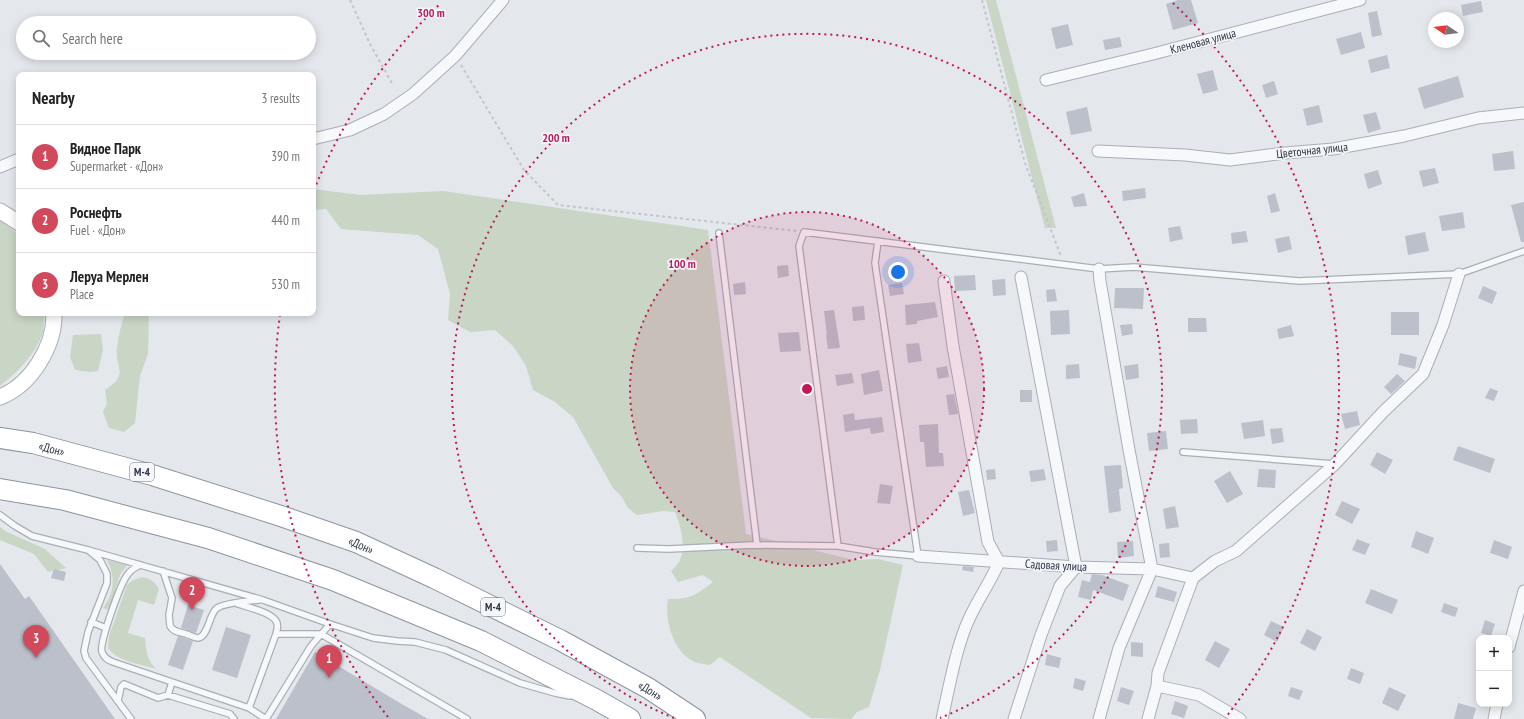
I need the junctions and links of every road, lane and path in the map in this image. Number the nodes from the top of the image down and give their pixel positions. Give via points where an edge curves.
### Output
1 (350, 0) edge
2 (503, 0) edge
3 (982, 0) edge
4 (1360, 0) edge
5 (456, 56) junction
6 (1046, 80) dead end
7 (393, 85) dead end
8 (1524, 113) edge
9 (316, 139) edge
10 (1098, 151) dead end
11 (16, 160) edge
12 (0, 167) edge
13 (0, 211) edge
14 (16, 221) edge
15 (804, 232) junction
16 (719, 233) dead end
17 (878, 241) junction
18 (1524, 251) edge
19 (1064, 264) junction
20 (1099, 269) junction
21 (1459, 274) junction
22 (1021, 277) dead end
23 (944, 281) dead end
24 (55, 316) edge
25 (0, 397) edge
26 (0, 438) edge
27 (1183, 452) dead end
28 (1335, 464) junction
29 (0, 489) edge
30 (0, 516) edge
31 (757, 545) junction
32 (838, 546) junction
33 (637, 548) dead end
34 (88, 550) junction
35 (918, 556) junction
36 (999, 562) junction
37 (140, 565) junction
38 (1076, 567) junction
39 (1152, 569) junction
40 (163, 571) junction
41 (1193, 578) junction
42 (1524, 592) edge
43 (262, 600) junction
44 (236, 603) junction
45 (91, 622) junction
46 (330, 624) junction
47 (106, 628) junction
48 (276, 634) junction
49 (321, 634) junction
50 (1512, 636) edge
51 (172, 682) junction
52 (1157, 686) junction
53 (168, 695) junction
54 (118, 700) junction
55 (597, 700) junction
56 (1496, 707) edge
57 (249, 708) junction
58 (131, 719) edge
59 (234, 719) edge
60 (266, 719) edge
61 (467, 719) edge
62 (630, 719) edge
63 (696, 719) edge
64 (942, 719) edge
65 (1014, 719) edge
66 (1099, 719) edge
67 (1148, 719) edge
68 (1240, 719) edge
69 (1494, 719) edge

1 - 7 path via 370,44
2 - 5 street
3 - 19 path via 1025,163
4 - 6 street, Кленовая улица
5 - 9 street via 413,94 384,114 350,130
5 - 15 path via 524,170 558,205
8 - 10 street, Цветочная улица via 1478,118 1404,136 1333,149 1230,160
11 - 12 street
13 - 14 main road
15 - 17 lane
15 - 32 lane via 799,246
16 - 31 lane
17 - 19 lane
17 - 35 lane via 875,263
18 - 21 lane
19 - 20 lane
20 - 21 lane via 1134,267 1299,281
20 - 39 street
21 - 28 street via 1443,325 1423,374 1383,412
22 - 38 street
23 - 36 street via 988,542
24 - 25 main road via 47,348 31,373 10,393
26 - 63 highway, «Дон» / М-4 via 33,443 152,475 356,542 560,640 648,688
27 - 28 lane
28 - 41 street via 1236,551 1215,561
29 - 55 highway via 65,500 208,538 333,580 481,641
30 - 34 lane via 32,536
31 - 32 lane
31 - 33 lane
32 - 35 lane
34 - 37 lane
34 - 45 lane via 100,560 107,574 107,582
35 - 36 street, Садовая улица
36 - 38 street, Садовая улица
36 - 64 street via 992,580 969,619 962,638
37 - 40 lane
37 - 47 lane via 128,573 124,580
38 - 39 street, Садовая улица
38 - 65 street via 1060,586
39 - 41 street, Садовая улица
39 - 66 street via 1119,648
40 - 43 lane
40 - 44 lane via 172,598 169,622 174,630 200,637 206,632 214,610
41 - 52 street via 1158,672
42 - 50 street
43 - 44 lane
43 - 46 lane
44 - 48 lane via 271,615 277,622
45 - 47 lane
45 - 54 lane via 85,642 86,658
46 - 49 lane
46 - 55 lane via 374,638 415,642 446,650 520,683 555,693
47 - 51 lane via 102,644 105,658
48 - 49 lane
48 - 57 lane
49 - 60 lane
49 - 61 lane
51 - 53 lane
51 - 57 lane
52 - 67 street
52 - 68 street via 1199,695
53 - 54 lane via 158,698 124,684
53 - 59 lane via 230,714
54 - 58 lane
55 - 62 highway
56 - 69 street
57 - 60 lane

